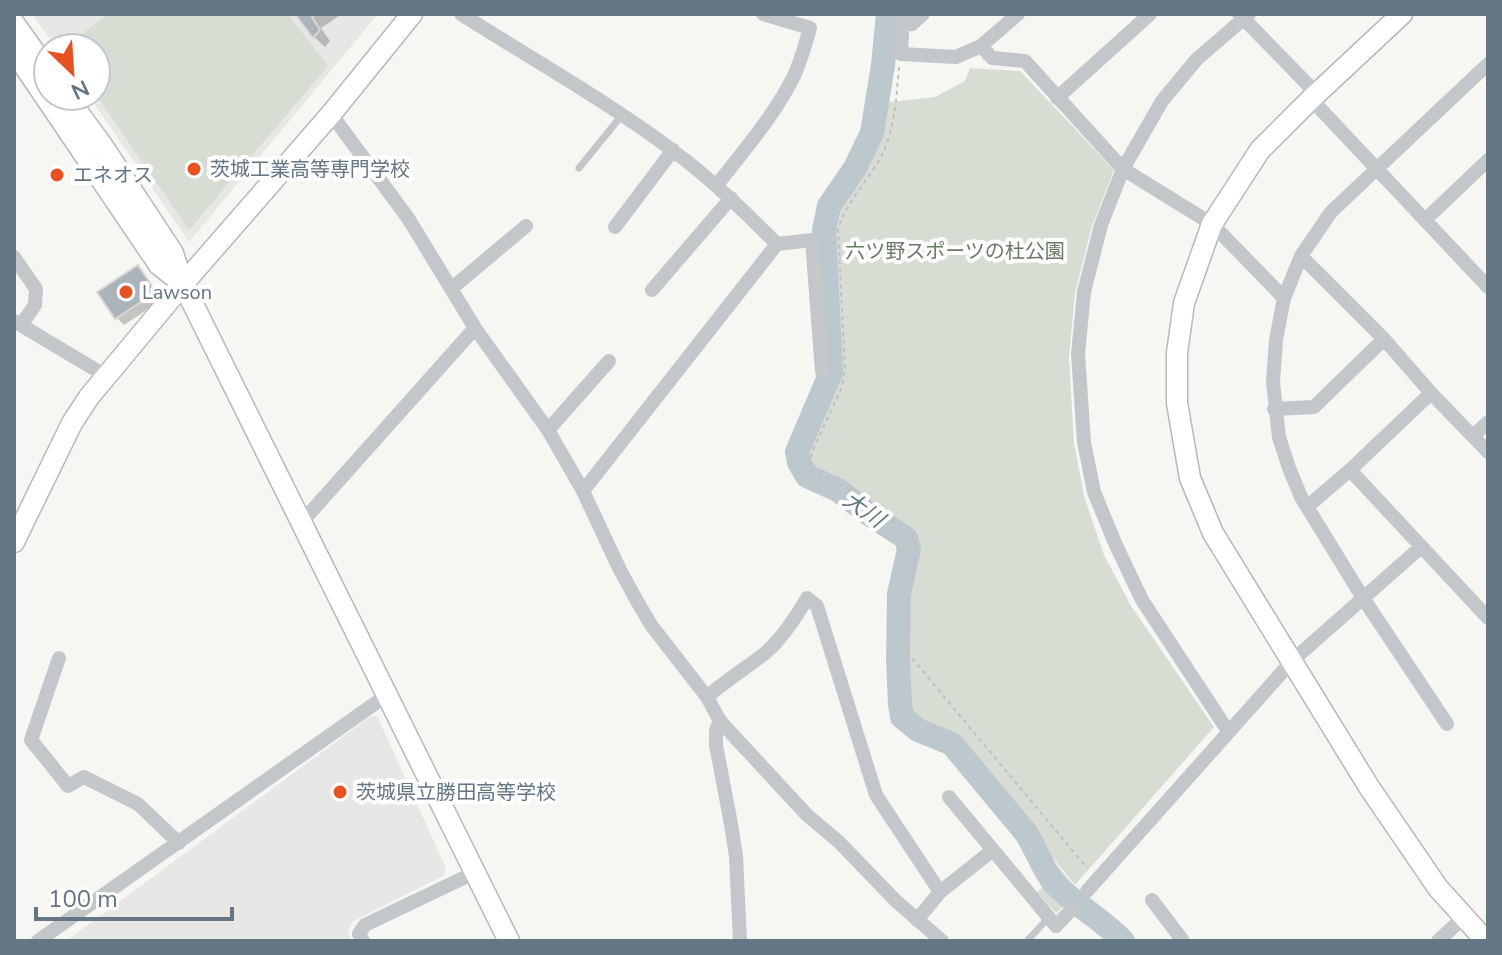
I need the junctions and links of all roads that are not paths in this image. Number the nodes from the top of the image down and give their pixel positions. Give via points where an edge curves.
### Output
1 (412, 14) edge
2 (461, 14) edge
3 (763, 14) edge
4 (923, 14) edge
5 (1018, 14) edge
6 (1150, 14) edge
7 (1402, 14) edge
8 (1244, 16) edge
9 (903, 19) edge
10 (812, 21) edge
11 (14, 23) edge
12 (981, 46) junction
13 (32, 48) edge
14 (14, 51) edge
15 (1488, 64) edge
16 (1314, 97) junction
17 (1057, 98) junction
18 (78, 112) edge
19 (331, 114) junction
20 (622, 115) junction
21 (673, 150) junction
22 (1488, 160) edge
23 (579, 168) dead end
24 (1123, 169) junction
25 (1378, 169) junction
26 (717, 185) junction
27 (731, 198) junction
28 (1425, 220) junction
29 (1212, 224) junction
30 (526, 226) dead end
31 (615, 227) dead end
32 (777, 244) junction
33 (1301, 256) junction
34 (14, 257) edge
35 (1488, 263) edge
36 (1476, 275) junction
37 (183, 284) junction
38 (1488, 287) edge
39 (451, 289) junction
40 (652, 290) dead end
41 (1284, 298) junction
42 (17, 323) edge
43 (475, 328) junction
44 (1384, 339) junction
45 (609, 361) dead end
46 (822, 372) dead end
47 (106, 376) junction
48 (1431, 393) junction
49 (1274, 409) junction
50 (1488, 422) edge
51 (548, 430) junction
52 (1473, 436) junction
53 (1488, 452) edge
54 (1350, 470) junction
55 (583, 491) junction
56 (1307, 507) junction
57 (301, 523) junction
58 (14, 542) edge
59 (1421, 547) junction
60 (1363, 598) junction
61 (1488, 618) edge
62 (59, 658) dead end
63 (1293, 660) junction
64 (387, 695) junction
65 (707, 697) junction
66 (720, 721) junction
67 (1447, 724) dead end
68 (1228, 731) junction
69 (949, 797) dead end
70 (179, 843) junction
71 (993, 850) junction
72 (476, 872) junction
73 (1092, 885) road end
74 (940, 892) junction
75 (1152, 900) dead end
76 (1073, 908) dead end
77 (1049, 917) junction
78 (1464, 917) junction
79 (917, 920) junction
80 (1486, 938) edge
81 (38, 941) edge
82 (363, 941) edge
83 (509, 941) edge
84 (740, 941) edge
85 (942, 941) edge
86 (1027, 941) edge
87 (1183, 941) edge
88 (1438, 941) edge

1 - 19 street
2 - 20 street
3 - 10 street
4 - 9 street via 912,24
5 - 12 street
6 - 17 street
7 - 16 street
8 - 16 street
8 - 24 street via 1162,101
9 - 12 street via 901,54 956,57
10 - 26 street via 793,78
11 - 13 street
12 - 17 street via 992,58 1025,61
14 - 37 street via 159,265
15 - 25 street
16 - 25 street
16 - 29 street via 1260,150
17 - 24 street
18 - 37 street via 173,253
19 - 37 street
19 - 39 street via 408,218
20 - 21 street
20 - 23 lane
21 - 26 street
21 - 31 street
22 - 28 street
24 - 29 street
24 - 68 street via 1101,225 1084,292 1078,354 1084,442 1094,492 1142,600
25 - 28 street
25 - 33 street via 1331,212
26 - 27 street
27 - 32 street
27 - 40 street
28 - 36 street
29 - 41 street
29 - 63 street via 1184,303 1177,353 1177,403 1190,478 1213,533
30 - 39 street
32 - 46 street via 812,240
32 - 55 street
33 - 41 street
33 - 44 street
34 - 42 street via 36,289 35,305
35 - 36 street
36 - 38 street
37 - 47 street
37 - 57 street
39 - 43 street
41 - 49 street via 1276,340
42 - 47 street
43 - 51 street
43 - 57 street
44 - 48 street
44 - 49 street via 1314,407
45 - 51 street
47 - 58 street via 72,423
48 - 52 street
48 - 54 street
49 - 56 street via 1289,468
50 - 52 street
51 - 55 street
52 - 53 street
54 - 56 street
54 - 59 street
55 - 65 street via 644,613
56 - 60 street
57 - 64 street
59 - 60 street
59 - 61 street
60 - 63 street
60 - 67 street
62 - 70 street via 31,740 68,786 84,777 138,804
63 - 68 street
63 - 78 street via 1369,787
64 - 70 street
64 - 72 street
65 - 66 street
65 - 74 street via 766,652 793,624 807,598 817,606 876,795
66 - 79 street via 807,815
66 - 84 street via 716,745 736,856
68 - 73 street
69 - 71 street
70 - 81 street
71 - 74 street
71 - 77 street
72 - 82 street via 365,925 359,934
72 - 83 street
74 - 79 street
75 - 87 street
76 - 77 street via 1056,926
77 - 86 lane
78 - 80 street
78 - 88 street
79 - 85 street

